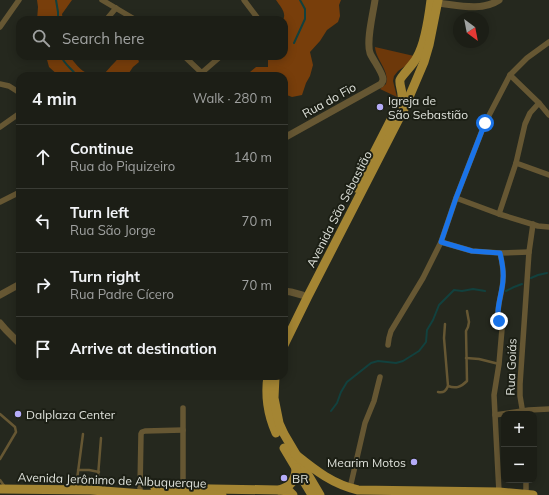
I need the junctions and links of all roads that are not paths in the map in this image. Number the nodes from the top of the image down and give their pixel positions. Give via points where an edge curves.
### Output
1 (19, 0) edge
2 (102, 0) edge
3 (244, 0) edge
4 (375, 0) edge
5 (499, 0) edge
6 (435, 1) edge
7 (116, 8) junction
8 (109, 16) edge
9 (129, 16) edge
10 (256, 16) edge
11 (0, 27) edge
12 (547, 44) edge
13 (549, 50) edge
14 (188, 60) edge
15 (217, 60) edge
16 (199, 72) edge
17 (205, 72) edge
18 (510, 75) junction
19 (402, 80) junction
20 (0, 84) edge
21 (415, 84) junction
22 (16, 90) edge
23 (539, 103) junction
24 (549, 115) edge
25 (16, 116) edge
26 (0, 127) edge
27 (288, 136) edge
28 (516, 162) junction
29 (549, 175) edge
30 (16, 194) edge
31 (456, 198) junction
32 (0, 202) edge
33 (499, 214) junction
34 (533, 224) junction
35 (549, 227) edge
36 (441, 242) junction
37 (529, 252) junction
38 (500, 253) junction
39 (16, 286) edge
40 (288, 292) edge
41 (0, 295) edge
42 (302, 295) junction
43 (467, 311) dead end
44 (0, 323) edge
45 (288, 324) edge
46 (445, 324) dead end
47 (288, 337) edge
48 (16, 340) edge
49 (388, 345) dead end
50 (466, 358) junction
51 (499, 364) junction
52 (380, 377) dead end
53 (268, 380) edge
54 (275, 380) edge
55 (448, 386) junction
56 (438, 392) dead end
57 (183, 408) dead end
58 (549, 409) edge
59 (522, 411) edge
60 (527, 411) edge
61 (0, 414) edge
62 (495, 415) junction
63 (501, 415) edge
64 (182, 430) junction
65 (83, 434) dead end
66 (101, 438) dead end
67 (295, 454) junction
68 (0, 459) edge
69 (296, 468) junction
70 (78, 470) junction
71 (99, 472) junction
72 (0, 480) edge
73 (527, 483) edge
74 (140, 488) junction
75 (183, 488) junction
76 (3, 489) edge
77 (76, 490) junction
78 (94, 490) junction
79 (278, 490) junction
80 (351, 491) edge
81 (499, 492) junction
82 (222, 495) edge
83 (293, 495) edge
84 (312, 495) edge
85 (320, 495) edge
86 (530, 495) edge

1 - 11 street
2 - 7 street
3 - 10 street
4 - 27 street, Rua do Fio via 368,44 382,75 381,84
5 - 6 street via 482,6
6 - 19 main road via 420,51
6 - 21 main road, Avenida São Sebastião via 429,45
7 - 8 street
7 - 9 street
12 - 13 street
12 - 18 street via 527,58
14 - 16 street
15 - 17 street
18 - 23 street
18 - 31 street via 485,123
19 - 21 main road via 407,73 412,74
19 - 42 main road, Avenida São Sebastião via 400,101
20 - 22 street
21 - 47 main road, Avenida São Sebastião
23 - 24 street
23 - 28 street via 524,124
25 - 26 street
28 - 29 street
28 - 33 street
30 - 32 street
31 - 33 street
31 - 36 street
33 - 34 street
34 - 35 street
34 - 37 street, Rua Goiás
36 - 38 street via 472,251
36 - 49 street via 391,331
37 - 38 street
37 - 59 street, Rua Goiás via 520,384
38 - 51 street via 503,280 498,318 502,325
39 - 41 street
40 - 42 street
42 - 45 main road, Avenida São Sebastião
43 - 50 lane
44 - 48 street
46 - 55 lane
50 - 51 lane
50 - 55 lane via 467,381 459,387
51 - 62 street via 494,395
52 - 80 street via 366,423
53 - 69 main road via 267,395 273,426
54 - 67 main road via 274,398 279,423
55 - 56 lane via 445,392
57 - 64 street
58 - 60 street
61 - 68 lane via 15,427 16,432
62 - 63 street
62 - 81 street
64 - 74 street via 142,432
64 - 75 street
65 - 70 lane
66 - 71 lane
67 - 80 main road
67 - 85 main road
69 - 79 main road via 296,476 292,482 286,488
69 - 84 main road
70 - 71 lane
70 - 77 lane
71 - 78 lane
72 - 76 lane
73 - 86 street
74 - 75 main road
74 - 78 main road
75 - 79 main road
76 - 77 main road, Avenida Jerônimo de Albuquerque
77 - 78 main road, Avenida Jerônimo de Albuquerque
78 - 82 main road, Avenida Jerônimo de Albuquerque via 143,494
79 - 83 main road via 289,491
80 - 81 main road
81 - 86 main road

